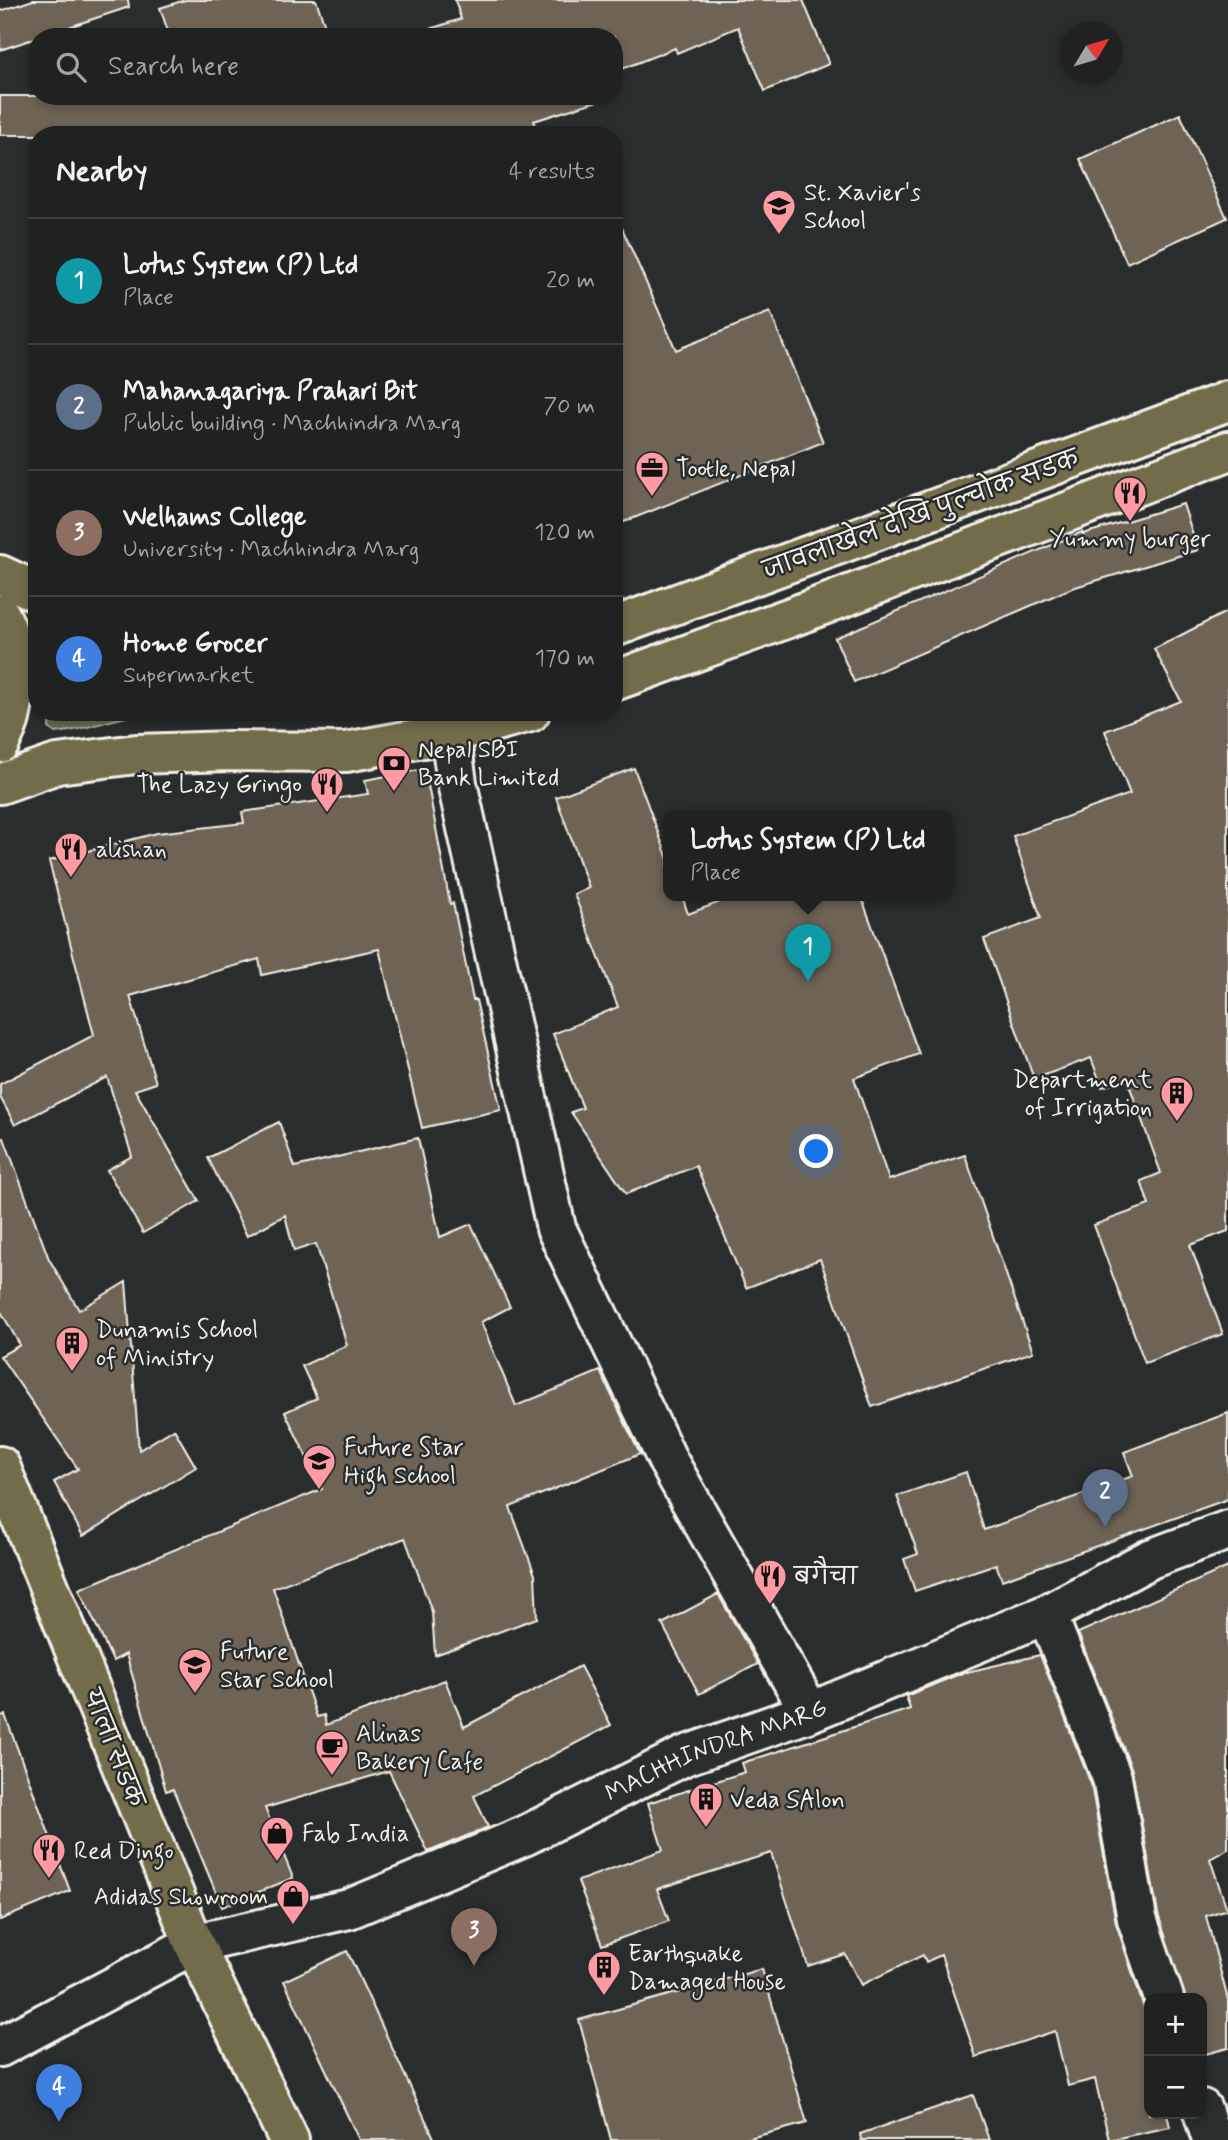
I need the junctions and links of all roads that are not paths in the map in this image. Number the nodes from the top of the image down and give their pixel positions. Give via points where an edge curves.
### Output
1 (1228, 401) edge
2 (1228, 451) edge
3 (0, 575) edge
4 (28, 588) edge
5 (0, 615) edge
6 (623, 624) edge
7 (623, 678) edge
8 (496, 721) edge
9 (450, 733) junction
10 (0, 743) edge
11 (0, 784) edge
12 (0, 1466) edge
13 (1228, 1530) edge
14 (1046, 1614) junction
15 (810, 1712) junction
16 (194, 1944) junction
17 (1162, 1993) edge
18 (0, 2047) edge
19 (1205, 2119) edge
20 (289, 2140) edge
21 (1212, 2140) edge

1 - 6 main road, जावलाखेल देखि पुल्चोक सडक
2 - 7 main road
3 - 4 main road
5 - 10 main road via 15,673 10,719
8 - 9 main road
9 - 11 main road via 346,752 136,754 57,764
9 - 15 street via 457,783 556,1228 668,1461
12 - 16 main road, याला सडक
13 - 14 street, MACHHINDRA MARG via 1150,1559
14 - 15 street, MACHHINDRA MARG
14 - 17 street via 1112,1778 1138,1919
15 - 16 street, MACHHINDRA MARG via 684,1756 524,1836 349,1909
16 - 18 street, MACHHINDRA MARG
16 - 20 main road, याला सडक
19 - 21 street

